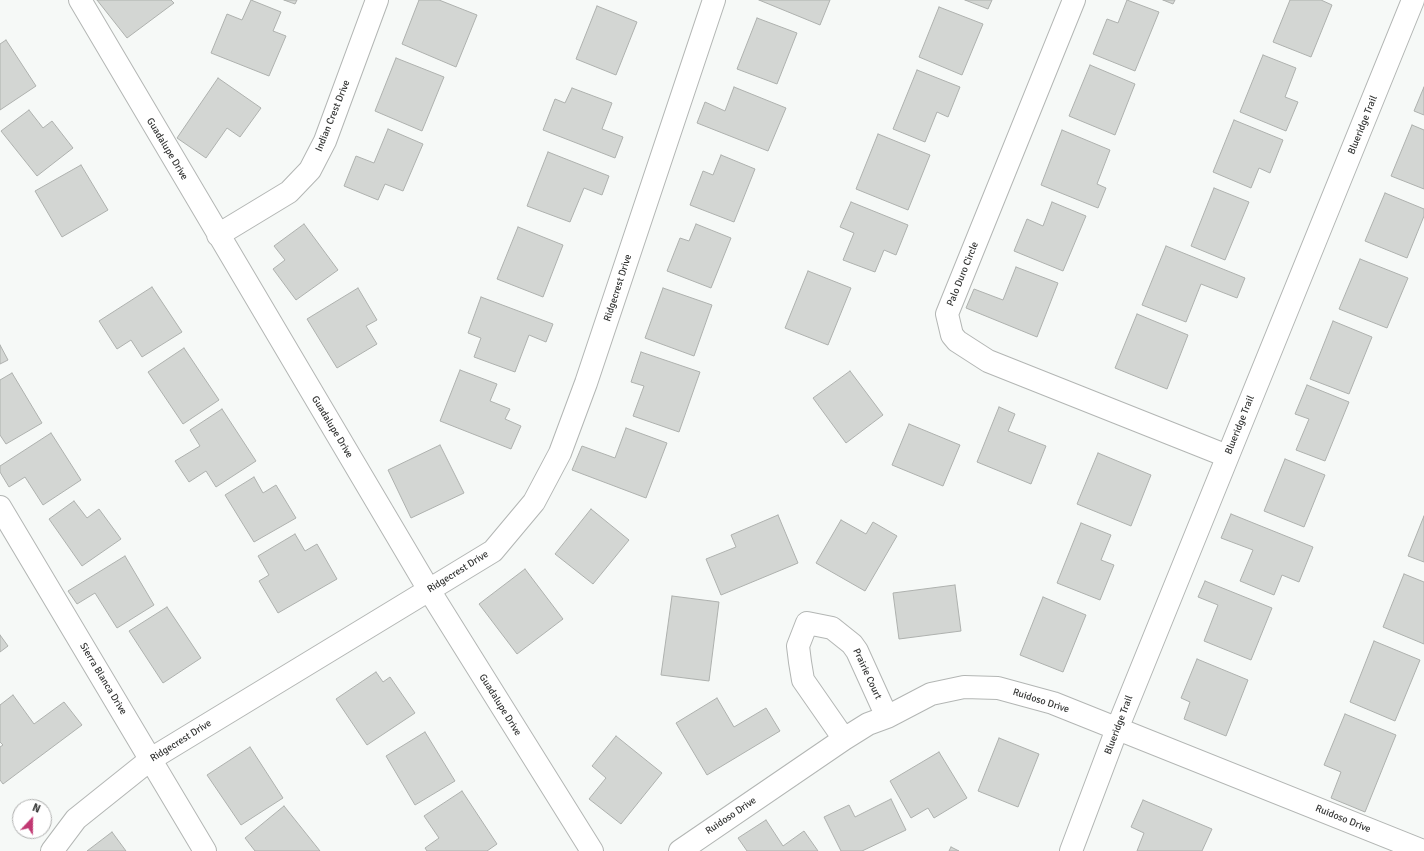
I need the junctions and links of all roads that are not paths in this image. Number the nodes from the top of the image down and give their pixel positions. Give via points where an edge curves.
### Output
1 (80, 0) edge
2 (378, 0) edge
3 (714, 0) edge
4 (1074, 0) edge
5 (1414, 0) edge
6 (218, 235) junction
7 (1227, 456) junction
8 (0, 507) edge
9 (429, 590) junction
10 (887, 717) junction
11 (1117, 729) junction
12 (844, 739) junction
13 (151, 759) junction
14 (1421, 846) edge
15 (52, 851) edge
16 (205, 851) edge
17 (592, 851) edge
18 (680, 851) edge
19 (1071, 851) edge

1 - 6 street, Guadalupe Drive
2 - 6 street, Indian Crest Drive via 325,141 310,170 289,192
3 - 9 street, Ridgecrest Drive via 589,376 560,453 534,502 493,551
4 - 7 street, Palo Duro Circle via 947,314 952,335 988,361
5 - 7 street, Blueridge Trail
6 - 9 street, Guadalupe Drive
7 - 11 street, Blueridge Trail
8 - 13 street, Sierra Blanca Drive
9 - 13 street, Ridgecrest Drive
9 - 17 street, Guadalupe Drive
10 - 11 street, Ruidoso Drive via 932,694 964,687 998,688 1053,703
10 - 12 street, Ruidoso Drive via 868,724
10 - 12 street, Prairie Court via 852,644 832,628 808,623 798,646 803,680
11 - 14 street, Ruidoso Drive
11 - 19 street, Blueridge Trail
12 - 18 street, Ruidoso Drive
13 - 15 street, Ridgecrest Drive via 76,819
13 - 16 street, Sierra Blanca Drive

